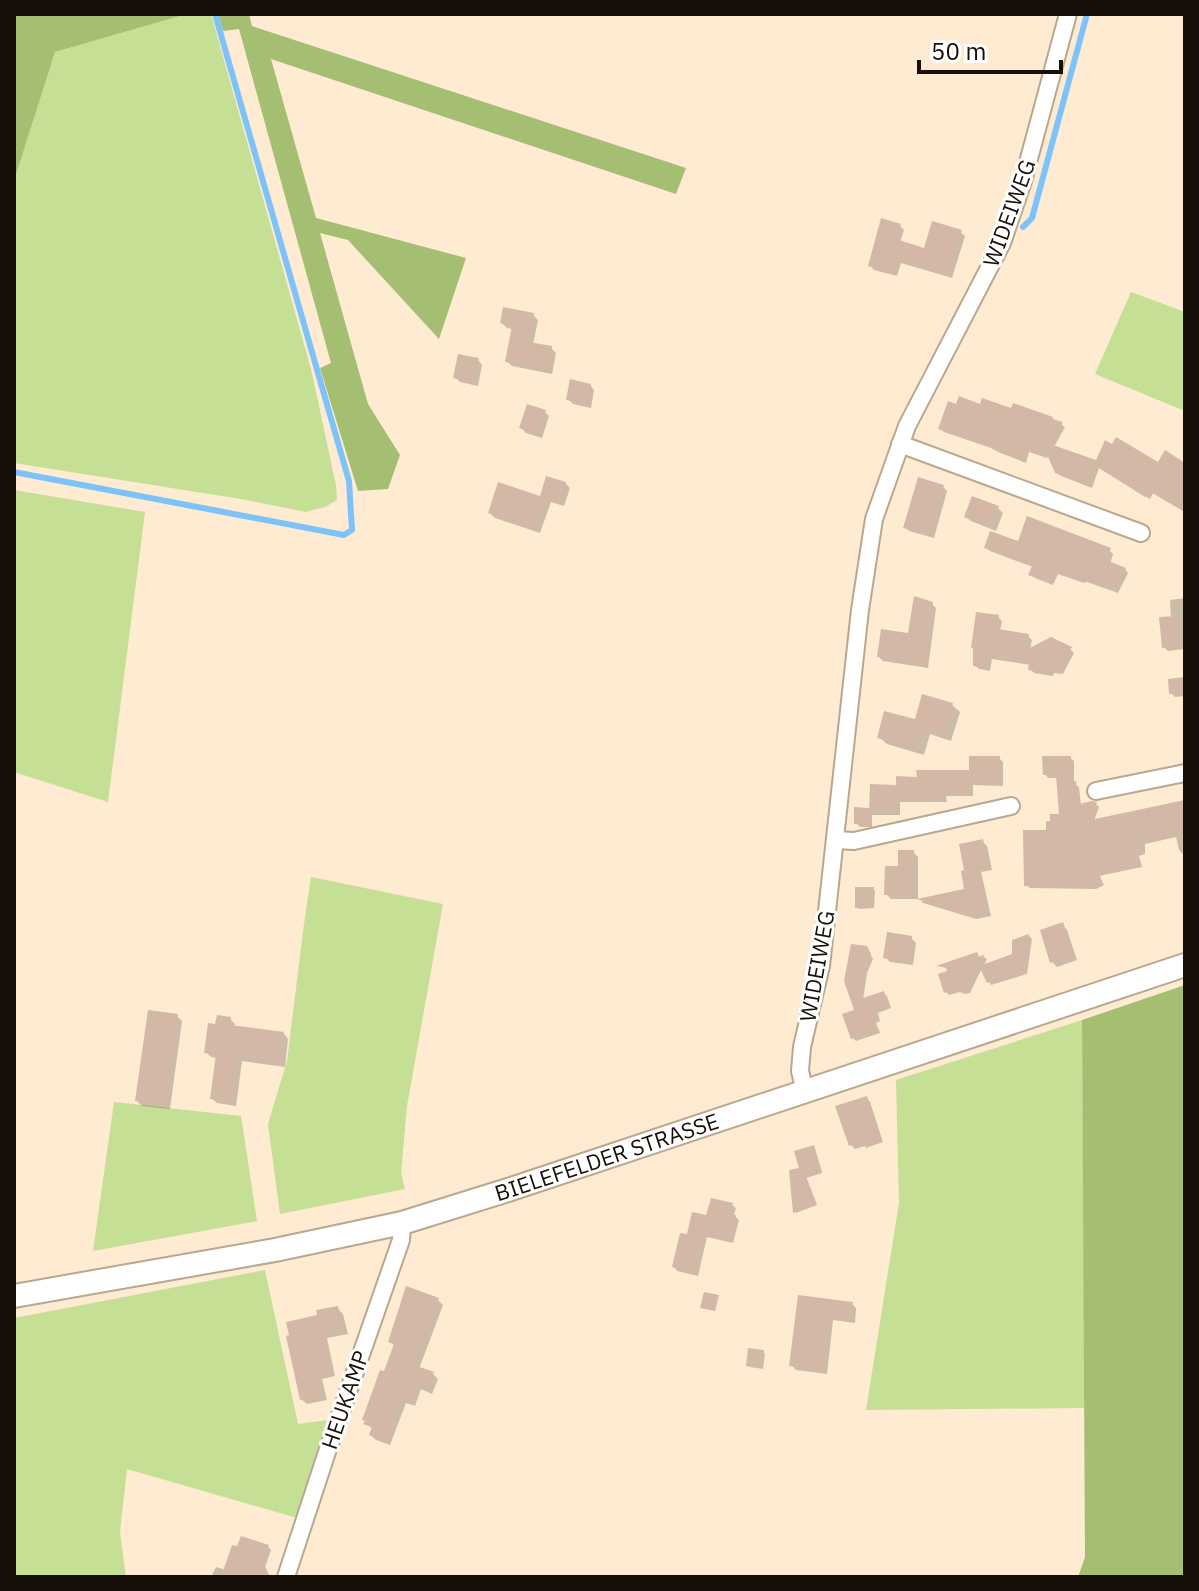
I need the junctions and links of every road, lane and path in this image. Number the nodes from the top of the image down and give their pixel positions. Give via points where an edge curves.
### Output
1 (1068, 14) edge
2 (900, 444) junction
3 (1141, 533) dead end
4 (1185, 773) edge
5 (1096, 791) dead end
6 (1011, 806) dead end
7 (835, 840) junction
8 (1185, 965) edge
9 (805, 1092) junction
10 (402, 1223) junction
11 (14, 1296) edge
12 (286, 1577) edge

1 - 2 street, WIDEIWEG via 1002,243
2 - 3 street
2 - 7 street, WIDEIWEG via 874,519
4 - 5 street
6 - 7 street via 854,841
7 - 9 street, WIDEIWEG via 821,966 802,1047
8 - 9 main road, BIELEFELDER STRASSE
9 - 10 main road, BIELEFELDER STRASSE
10 - 11 main road, BIELEFELDER STRASSE
10 - 12 street, HEUKAMP via 401,1240

